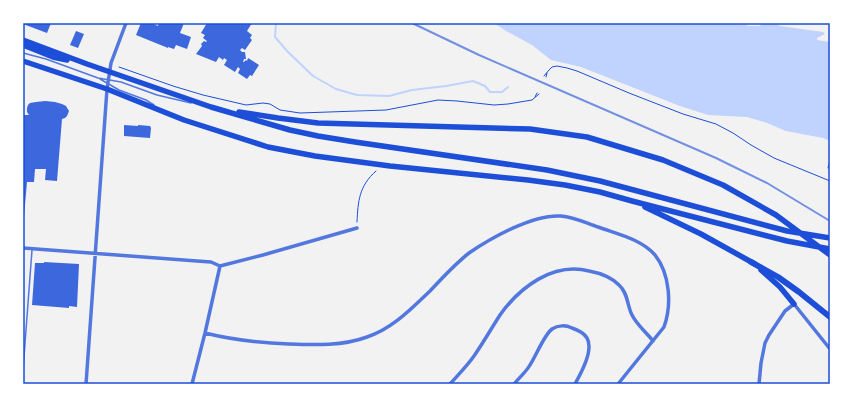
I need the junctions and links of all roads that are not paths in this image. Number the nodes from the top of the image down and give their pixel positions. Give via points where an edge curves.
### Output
1 (126, 23) edge
2 (23, 40) edge
3 (23, 45) edge
4 (23, 53) edge
5 (23, 61) edge
6 (87, 64) junction
7 (109, 71) junction
8 (98, 78) junction
9 (108, 85) junction
10 (211, 107) junction
11 (632, 201) junction
12 (357, 228) road end
13 (830, 238) edge
14 (23, 248) edge
15 (32, 248) junction
16 (830, 249) edge
17 (96, 253) junction
18 (830, 255) edge
19 (752, 262) junction
20 (220, 266) junction
21 (794, 304) junction
22 (830, 317) edge
23 (205, 333) junction
24 (653, 341) junction
25 (830, 348) edge
26 (23, 370) edge
27 (86, 384) edge
28 (192, 384) edge
29 (450, 384) edge
30 (514, 384) edge
31 (575, 384) edge
32 (618, 384) edge
33 (758, 384) edge

1 - 7 street
2 - 6 main road
3 - 6 main road via 53,57
4 - 8 lane
5 - 9 main road
6 - 7 main road
7 - 9 street
7 - 10 main road
8 - 9 lane
8 - 9 lane
9 - 10 lane via 121,82 165,98
9 - 11 main road via 184,120 268,147 390,166 565,185
9 - 17 street
10 - 13 main road via 318,136 547,170 600,181 787,231
10 - 18 main road via 318,123 530,129 587,137 663,160 723,185 776,215
11 - 16 main road via 788,241
11 - 19 main road
12 - 20 street
14 - 15 street
15 - 17 street
15 - 26 lane
17 - 20 street via 196,260
17 - 27 street
19 - 21 main road via 768,275
19 - 22 highway via 778,277
20 - 23 street
21 - 25 street
21 - 33 street via 785,311 765,343
23 - 24 street via 249,342 305,345 328,345 365,338 388,327 411,310 468,254 518,226 551,216 560,216 638,242 657,258 668,288 669,310 664,327
23 - 28 street
24 - 29 street via 635,320 627,296 616,282 579,268 561,270 535,281 513,301 501,314 474,356
24 - 32 street
30 - 31 street via 535,358 547,334 554,328 564,326 579,330 588,339 589,344 587,357

